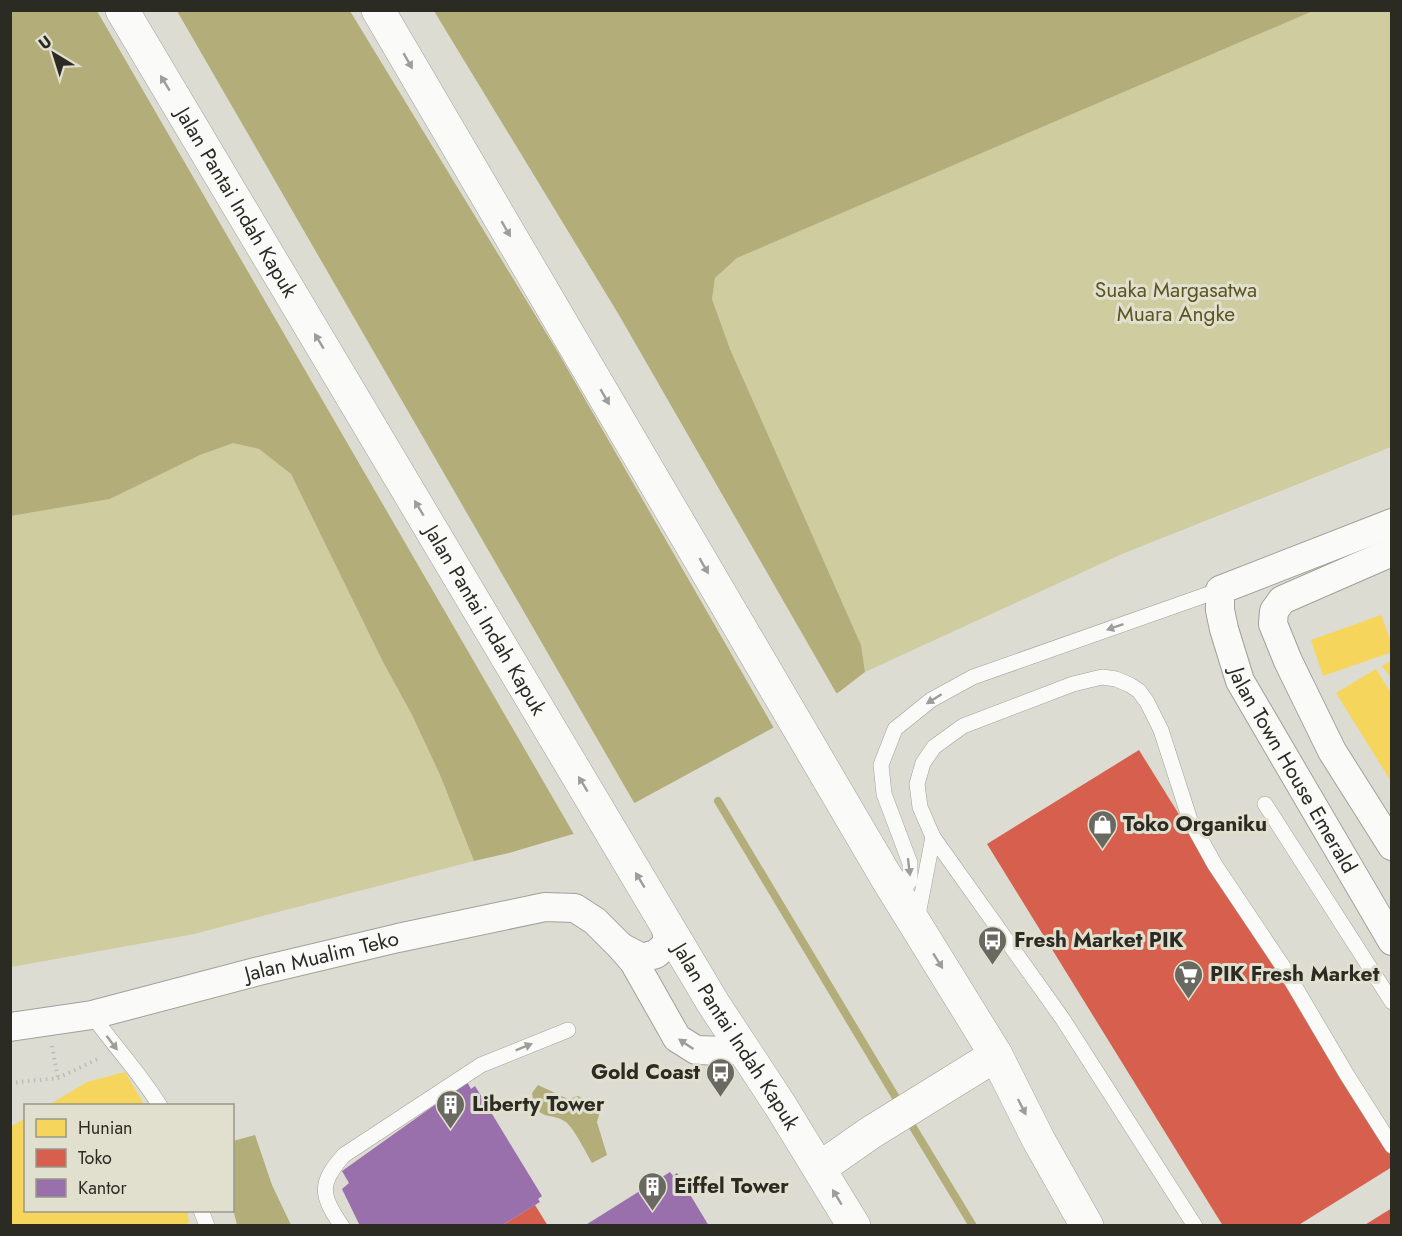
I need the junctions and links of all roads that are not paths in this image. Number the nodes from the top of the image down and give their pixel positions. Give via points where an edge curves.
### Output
1 (122, 10) edge
2 (378, 10) edge
3 (1392, 523) edge
4 (1392, 552) edge
5 (1220, 591) junction
6 (1265, 804) dead end
7 (933, 837) junction
8 (1392, 846) edge
9 (891, 885) junction
10 (665, 922) junction
11 (916, 926) junction
12 (1392, 941) edge
13 (621, 947) junction
14 (1392, 1002) edge
15 (92, 1015) junction
16 (10, 1028) edge
17 (568, 1030) dead end
18 (741, 1046) junction
19 (996, 1055) junction
20 (159, 1104) edge
21 (1392, 1146) edge
22 (820, 1167) junction
23 (342, 1226) edge
24 (854, 1226) edge
25 (1087, 1226) edge
26 (1194, 1226) edge

10 -> 1 main road, Jalan Pantai Indah Kapuk
2 -> 9 main road
3 - 5 street
4 - 8 street via 1281,600 1274,611 1273,624 1332,750
5 -> 9 lane via 973,678 931,700 895,729 881,765 884,794 910,863 910,881
5 - 12 street, Jalan Town House Emerald via 1224,629 1240,681
6 - 14 lane
7 - 11 lane
7 - 21 lane via 920,807 917,784 923,763 934,747 963,726 1073,684 1102,677 1116,679 1139,691 1161,730 1190,820 1215,865 1284,968
7 - 26 lane via 1062,1018
9 - 11 main road
10 - 13 street, Jalan Mualim Teko via 668,943 656,954 642,958
10 - 18 main road, Jalan Pantai Indah Kapuk
11 -> 19 main road
13 - 15 street, Jalan Mualim Teko via 595,921 574,908 545,907 270,968
18 -> 13 street, Jalan Mualim Teko via 727,1051 696,1050 677,1038 634,962
15 - 16 street, Jalan Mualim Teko
15 -> 20 lane via 144,1079
23 -> 17 lane via 327,1200 325,1184 329,1172 344,1155 481,1065
18 - 22 main road, Jalan Pantai Indah Kapuk
19 - 22 main road
19 -> 25 main road
24 -> 22 main road, Jalan Pantai Indah Kapuk

